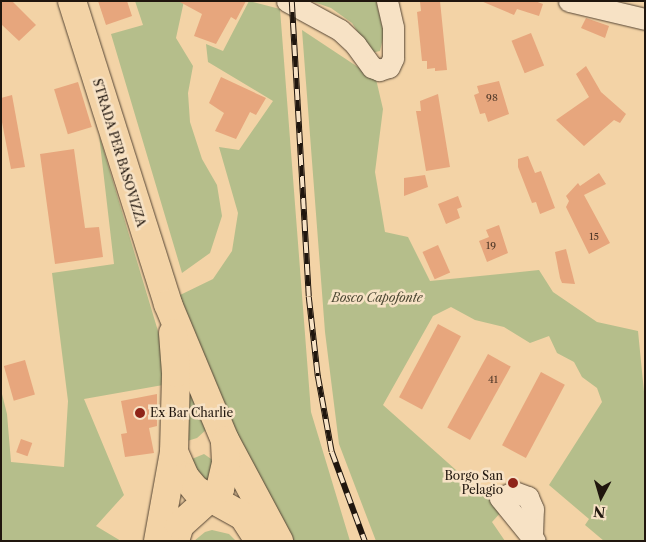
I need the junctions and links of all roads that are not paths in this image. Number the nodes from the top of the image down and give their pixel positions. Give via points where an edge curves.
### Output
1 (72, 1) edge
2 (287, 1) edge
3 (387, 1) edge
4 (569, 1) edge
5 (645, 19) edge
6 (168, 304) junction
7 (225, 440) junction
8 (174, 452) junction
9 (210, 498) junction
10 (268, 533) edge
11 (168, 536) edge
12 (252, 541) edge

1 - 6 main road, STRADA PER BASOVIZZA
2 - 3 street via 340,30 372,67 379,70 389,67 393,58 393,27
4 - 5 street
6 - 7 main road, STRADA PER BASOVIZZA
6 - 8 main road, STRADA PER BASOVIZZA via 176,373
7 - 9 main road, STRADA PER BASOVIZZA via 224,478 220,489
7 - 10 main road, STRADA PER BASOVIZZA
8 - 9 main road, STRADA PER BASOVIZZA via 196,490
8 - 11 main road, STRADA PER BASOVIZZA
9 - 10 main road via 229,496 244,501
9 - 11 main road
11 - 12 main road via 196,523 218,518 237,526

